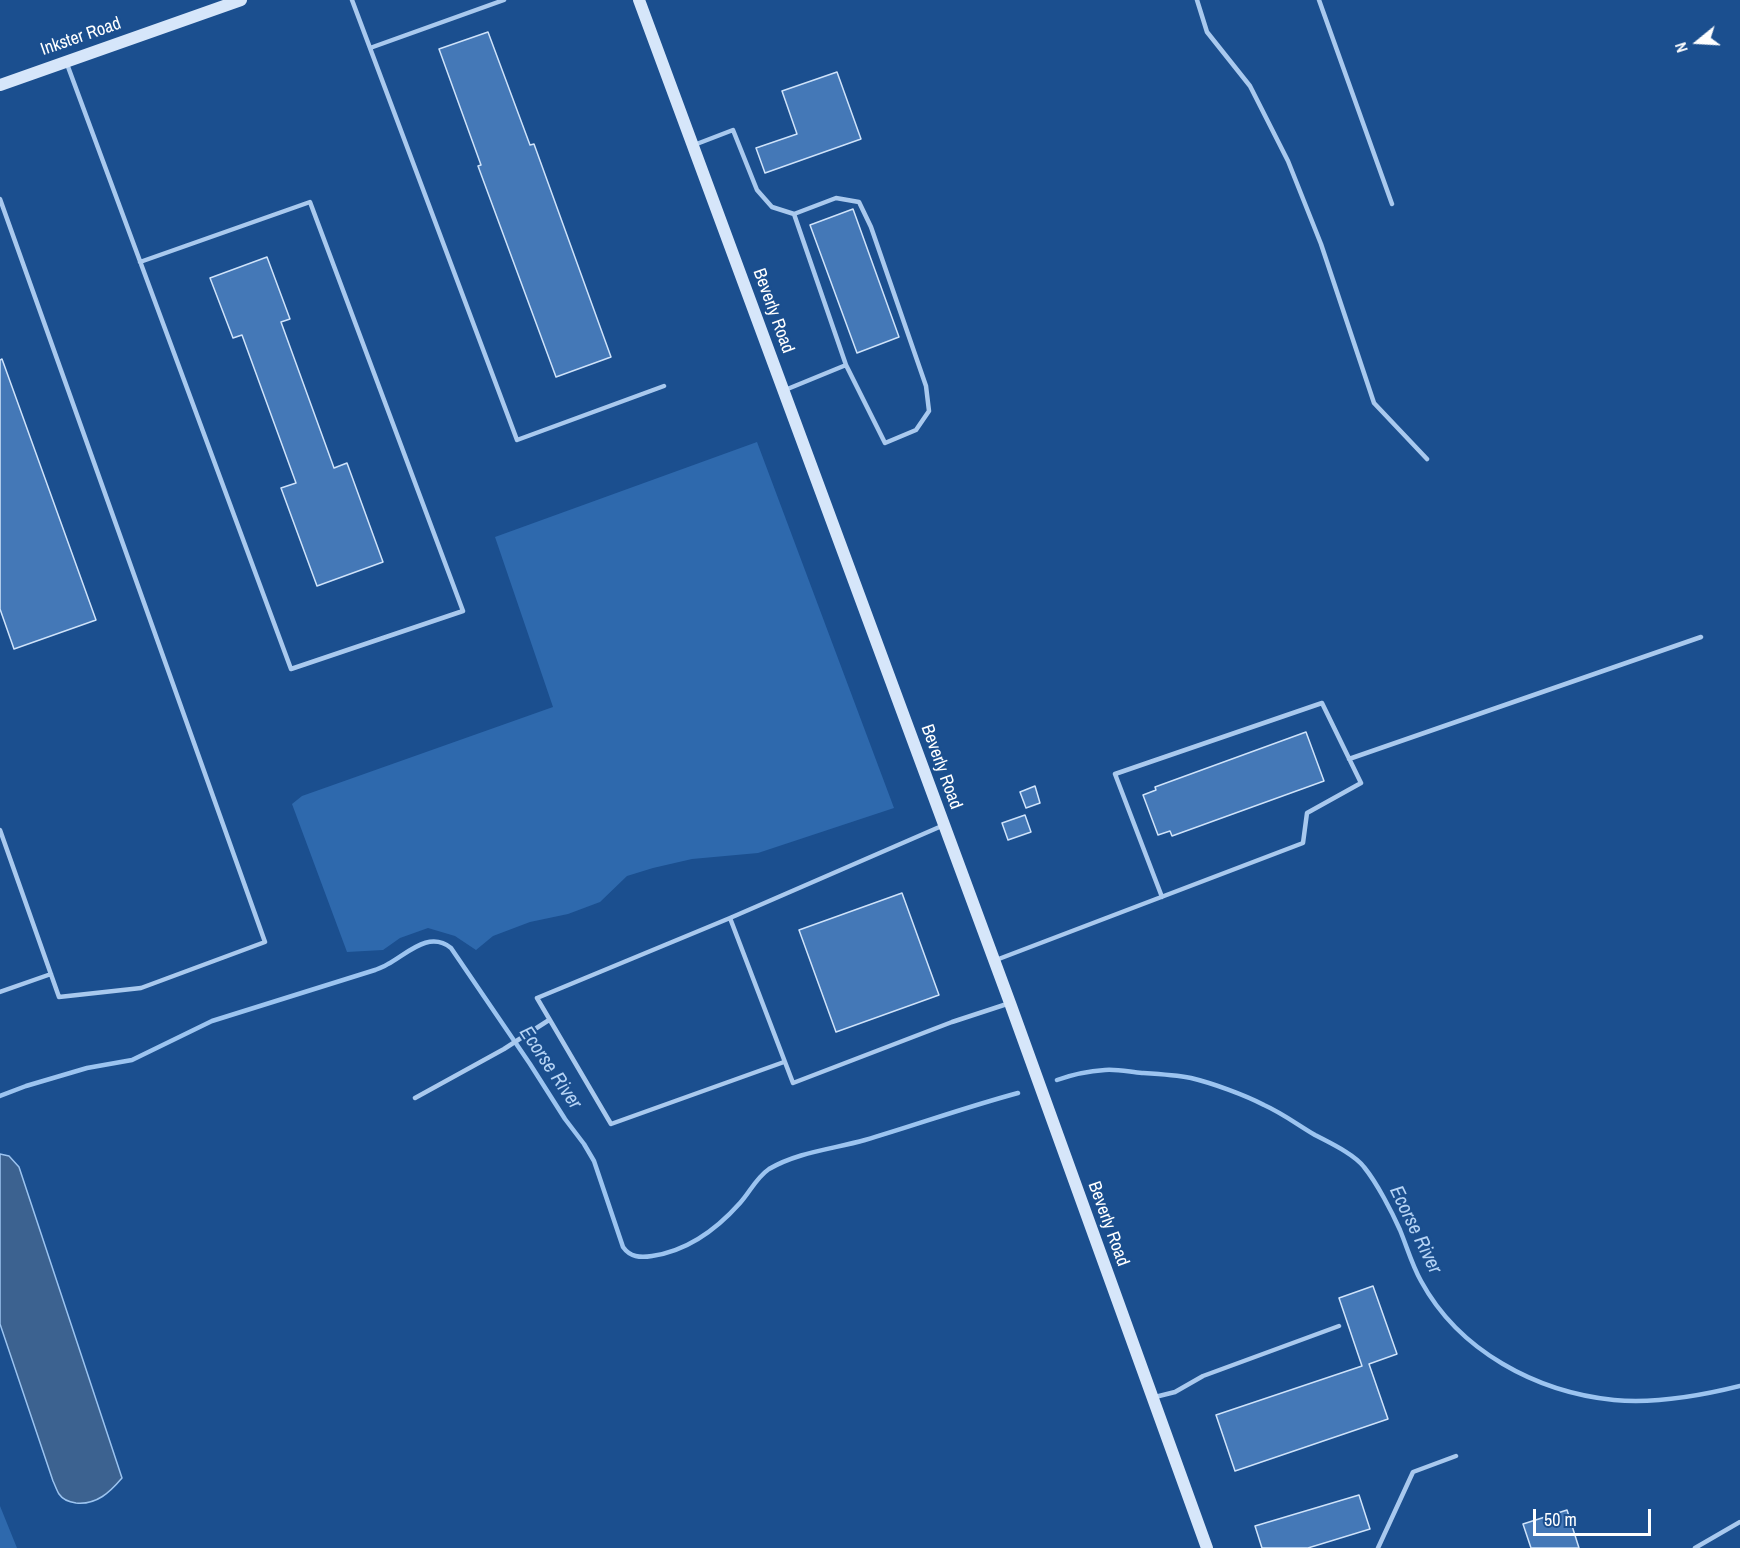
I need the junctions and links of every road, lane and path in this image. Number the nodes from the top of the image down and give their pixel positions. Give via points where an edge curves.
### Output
1 (241, 0) edge
2 (352, 0) edge
3 (504, 0) edge
4 (639, 0) edge
5 (1197, 0) edge
6 (1318, 0) edge
7 (370, 48) junction
8 (66, 61) junction
9 (0, 85) edge
10 (693, 146) junction
11 (0, 199) edge
12 (1392, 204) dead end
13 (794, 214) junction
14 (140, 262) junction
15 (846, 364) junction
16 (664, 386) dead end
17 (783, 391) junction
18 (1427, 459) dead end
19 (1701, 637) dead end
20 (1349, 759) junction
21 (944, 825) junction
22 (0, 830) edge
23 (1162, 897) junction
24 (730, 918) junction
25 (994, 961) junction
26 (51, 974) junction
27 (0, 992) edge
28 (1010, 1004) junction
29 (549, 1020) junction
30 (784, 1062) junction
31 (415, 1098) dead end
32 (1339, 1326) dead end
33 (1152, 1398) junction
34 (1456, 1456) dead end
35 (1740, 1522) edge
36 (1207, 1548) edge
37 (1378, 1548) edge
38 (1695, 1548) edge

1 - 8 street, Inkster Road
2 - 7 lane
3 - 7 lane
4 - 10 street, Beverly Road
5 - 18 lane via 1207,32 1250,86 1288,160 1321,244 1374,403
6 - 12 lane
7 - 16 lane via 517,440
8 - 9 street, Inkster Road
8 - 14 lane
10 - 13 lane via 733,130 757,190 772,207
10 - 17 street, Beverly Road
11 - 26 lane via 265,942 141,988 59,997
13 - 15 lane
13 - 15 lane via 836,198 859,201 926,386 929,411 916,430 885,442
14 - 14 lane via 291,669 463,611 310,202
15 - 17 lane
17 - 21 street, Beverly Road
19 - 20 lane
20 - 23 lane via 1360,783 1307,813 1303,843
20 - 23 lane via 1322,703 1115,774
21 - 24 lane
21 - 25 street, Beverly Road
22 - 26 lane
23 - 25 lane
24 - 29 lane via 537,998
24 - 30 lane
25 - 28 street, Beverly Road
26 - 27 lane
28 - 30 lane via 793,1083
28 - 33 street, Beverly Road
29 - 30 lane via 611,1124
29 - 31 lane
32 - 33 lane
33 - 36 street, Beverly Road
34 - 37 lane via 1413,1472
35 - 38 lane

